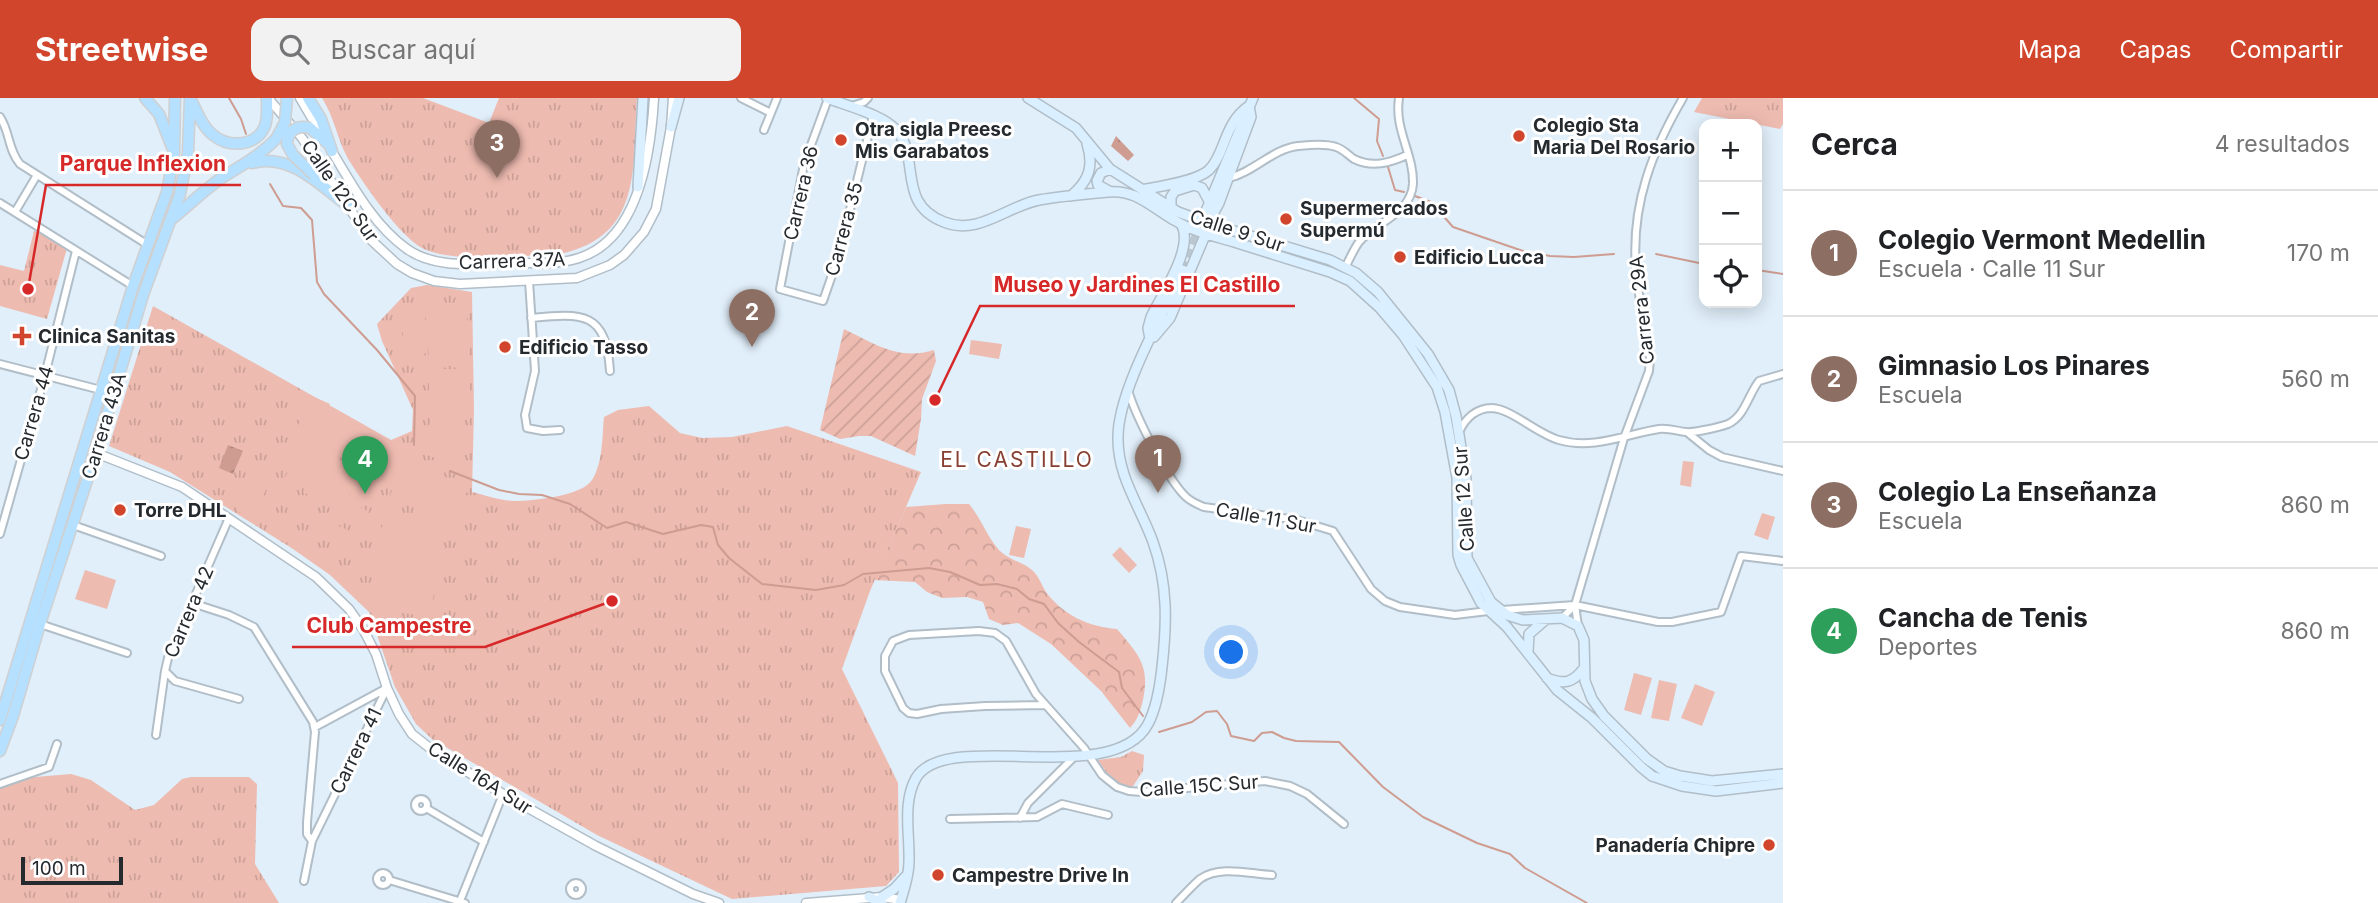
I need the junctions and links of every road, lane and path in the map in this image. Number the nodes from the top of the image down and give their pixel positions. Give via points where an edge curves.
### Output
1 (145, 98) edge
2 (190, 98) edge
3 (267, 98) edge
4 (287, 98) edge
5 (300, 98) edge
6 (308, 98) edge
7 (643, 98) edge
8 (654, 98) edge
9 (675, 98) edge
10 (741, 98) edge
11 (777, 98) edge
12 (828, 98) edge
13 (867, 98) edge
14 (1028, 98) edge
15 (1399, 98) edge
16 (1683, 98) edge
17 (175, 99) edge
18 (1251, 102) edge
19 (847, 106) junction
20 (771, 113) junction
21 (873, 116) junction
22 (0, 117) edge
23 (671, 127) joint
24 (764, 131) dead end
25 (1084, 136) junction
26 (329, 147) junction
27 (174, 154) junction
28 (1407, 155) junction
29 (248, 164) junction
30 (1111, 169) junction
31 (37, 175) junction
32 (1228, 178) junction
33 (638, 187) junction
34 (1146, 189) junction
35 (1109, 192) junction
36 (336, 197) junction
37 (1069, 197) junction
38 (0, 202) edge
39 (365, 204) joint
40 (349, 207) junction
41 (1171, 207) junction
42 (15, 212) junction
43 (169, 222) junction
44 (1181, 224) junction
45 (1207, 228) junction
46 (148, 244) junction
47 (76, 251) junction
48 (1346, 266) junction
49 (1183, 270) tunnel mouth
50 (1353, 277) junction
51 (529, 281) junction
52 (132, 286) junction
53 (823, 301) joint
54 (531, 318) junction
55 (1150, 340) junction
56 (0, 364) edge
57 (610, 371) dead end
58 (1783, 374) edge
59 (45, 375) junction
60 (105, 378) junction
61 (101, 390) junction
62 (1128, 390) junction
63 (1119, 416) junction
64 (1456, 416) junction
65 (1138, 417) junction
66 (1469, 417) junction
67 (559, 430) dead end
68 (1688, 432) junction
69 (1459, 434) junction
70 (1624, 438) junction
71 (96, 453) junction
72 (1783, 471) edge
73 (229, 518) junction
74 (73, 526) junction
75 (0, 534) edge
76 (161, 556) dead end
77 (1783, 561) edge
78 (192, 603) junction
79 (1576, 605) junction
80 (1500, 610) junction
81 (1488, 611) junction
82 (1562, 618) junction
83 (1549, 619) junction
84 (40, 624) junction
85 (1578, 626) junction
86 (127, 653) dead end
87 (1529, 655) junction
88 (1584, 668) junction
89 (165, 671) junction
90 (1546, 677) junction
91 (387, 688) junction
92 (239, 699) dead end
93 (1045, 705) junction
94 (4, 716) edge
95 (315, 727) junction
96 (156, 735) dead end
97 (57, 744) dead end
98 (0, 751) edge
99 (1094, 754) junction
100 (1076, 755) junction
101 (1062, 756) junction
102 (1062, 768) junction
103 (1783, 774) edge
104 (1783, 783) edge
105 (0, 784) edge
106 (503, 794) junction
107 (426, 808) dead end
108 (1108, 815) dead end
109 (1020, 818) junction
110 (950, 819) dead end
111 (1345, 824) dead end
112 (312, 841) junction
113 (484, 842) junction
114 (908, 872) junction
115 (1272, 876) dead end
116 (389, 880) dead end
117 (304, 881) dead end
118 (869, 897) joint
119 (882, 900) edge
120 (463, 902) edge
121 (709, 902) edge
122 (903, 902) edge
123 (719, 903) edge
124 (806, 903) edge
125 (1176, 903) edge

1 - 27 main road via 159,114
2 - 3 main road via 211,134 234,144 260,135 267,118
2 - 43 main road, Carrera 43A via 184,177
3 - 40 street, Calle 12C Sur via 302,138
4 - 29 main road, bridge via 285,122 276,139
5 - 26 street, Calle 12C Sur
6 - 26 main road via 321,119
7 - 33 main road
8 - 33 street, Carrera 37A
9 - 23 main road
10 - 20 street
11 - 20 street
12 - 19 main road, Calle 9 Sur
12 - 53 street, Carrera 36 via 804,164 780,289
13 - 19 street
14 - 25 main road, Calle 9 Sur
15 - 28 street via 1397,120
16 - 70 street, Carrera 29A via 1661,135 1638,214 1636,266 1650,359
17 - 27 main road, Carrera 43A
18 - 32 main road via 1251,117
18 - 34 main road via 1230,126 1207,172
18 - 41 main road via 1207,206 1202,188 1194,185 1175,191
19 - 21 main road, Calle 9 Sur
20 - 24 street
21 - 37 main road, Calle 9 Sur via 899,133 916,196 942,222 980,224 1028,203
21 - 53 street, Carrera 35
22 - 31 street via 14,157
23 - 51 street, Calle 12C Sur via 656,209 624,255 577,278
25 - 30 main road, Calle 9 Sur
25 - 37 main road via 1091,162 1089,176
26 - 36 main road, bridge via 310,128 296,128 287,144
26 - 39 street, Calle 12C Sur
27 - 46 main road, Carrera 43A via 167,192
28 - 32 street via 1373,164 1332,146 1296,146
28 - 48 street via 1413,186 1407,202 1359,243
29 - 36 main road via 283,162
29 - 43 main road via 202,193
30 - 34 main road, Calle 9 Sur
30 - 35 main road via 1097,181
31 - 42 street
31 - 46 street
32 - 45 main road
33 - 39 street, Carrera 37A via 627,218 612,236 597,249 563,261 462,264 424,258 386,231
34 - 41 main road, Calle 9 Sur
35 - 37 main road, Calle 9 Sur
35 - 44 main road, Calle 9 Sur via 1137,196
36 - 40 main road
38 - 42 street
40 - 51 street, Calle 12C Sur via 370,239 412,273 460,284
41 - 45 main road, Calle 9 Sur
42 - 47 street
43 - 71 main road, Carrera 43A
44 - 45 main road, Calle 9 Sur
44 - 55 main road via 1186,235 1184,248 1151,317
45 - 48 main road, Calle 9 Sur
45 - 50 main road, Calle 9 Sur
45 - 55 main road via 1170,318
46 - 52 main road, Carrera 43A
47 - 52 street
47 - 59 street, Carrera 44
48 - 50 main road, Calle 9 Sur
49 - 55 main road
50 - 64 main road, Calle 12 Sur via 1371,284 1428,354 1449,390
50 - 81 main road, Calle 12 Sur via 1393,322 1442,400 1458,495 1458,555
51 - 54 street
52 - 60 main road, Carrera 43A
54 - 57 street via 577,316 594,324 605,337
54 - 67 street via 535,371 525,415 527,428
55 - 62 main road
56 - 59 street
58 - 68 street via 1759,381 1736,419
59 - 61 street
59 - 75 street, Carrera 44
60 - 61 main road, Carrera 43A
60 - 71 main road via 91,440
61 - 94 main road, Carrera 43A
62 - 63 main road
62 - 65 street, Calle 11 Sur
63 - 65 street
63 - 99 main road via 1121,468 1160,568 1166,631 1160,684 1148,724 1129,744
64 - 66 street
64 - 69 main road, Calle 12 Sur
65 - 81 street, Calle 11 Sur via 1175,483 1194,503 1297,520 1333,531 1371,589 1399,607 1455,615
66 - 69 street
66 - 70 street via 1493,408 1559,440 1592,443
68 - 70 street via 1663,429
68 - 72 street via 1722,457
69 - 80 main road, Calle 12 Sur via 1466,480 1467,558 1483,590
70 - 79 street, Carrera 29A
71 - 73 street, Calle 16A Sur via 173,482
71 - 74 main road, Carrera 43A
73 - 78 street, Carrera 42
73 - 91 street, Calle 16A Sur via 316,577 349,609 376,654
74 - 76 street
74 - 84 main road, Carrera 43A
77 - 79 street via 1741,556 1721,612 1711,615 1658,622
78 - 89 street, Carrera 42
78 - 95 street via 254,627
79 - 80 street
79 - 82 street
79 - 85 street, Carrera 29A
80 - 83 main road via 1524,620
81 - 87 main road, Calle 12 Sur
82 - 83 main road
82 - 85 main road
83 - 87 main road via 1529,634
84 - 86 street
84 - 94 main road, Carrera 43A
85 - 88 main road via 1584,640
87 - 90 main road, Calle 12 Sur
88 - 90 main road via 1568,682
88 - 103 main road via 1588,691 1604,716 1664,771 1712,781
89 - 92 street, Carrera 42 via 175,681
89 - 96 street
90 - 104 main road, Calle 12 Sur via 1641,767 1666,782 1716,791
91 - 95 street, Carrera 41
91 - 106 street, Calle 16A Sur via 412,734
91 - 112 street, Carrera 41
93 - 93 street via 1006,641 995,633 909,635 888,647 885,671 909,713
93 - 99 street
94 - 98 main road, Carrera 43A
95 - 112 street, Carrera 41 via 307,822
97 - 105 street via 48,766
99 - 100 main road
99 - 111 street, Calle 15C Sur via 1095,764 1108,780 1129,791 1265,781 1307,794
100 - 101 main road
100 - 102 street
101 - 102 street
101 - 114 main road via 963,758 928,765 910,796
102 - 109 street via 1028,803
106 - 113 street
106 - 121 street, Calle 16A Sur
107 - 113 street
108 - 109 street via 1062,804 1037,817
109 - 110 street
112 - 117 street, Carrera 41
113 - 120 street
114 - 119 main road
114 - 122 main road
115 - 125 street via 1209,874
116 - 120 street
118 - 119 main road
118 - 124 street
119 - 122 street
121 - 123 street, Calle 16A Sur

